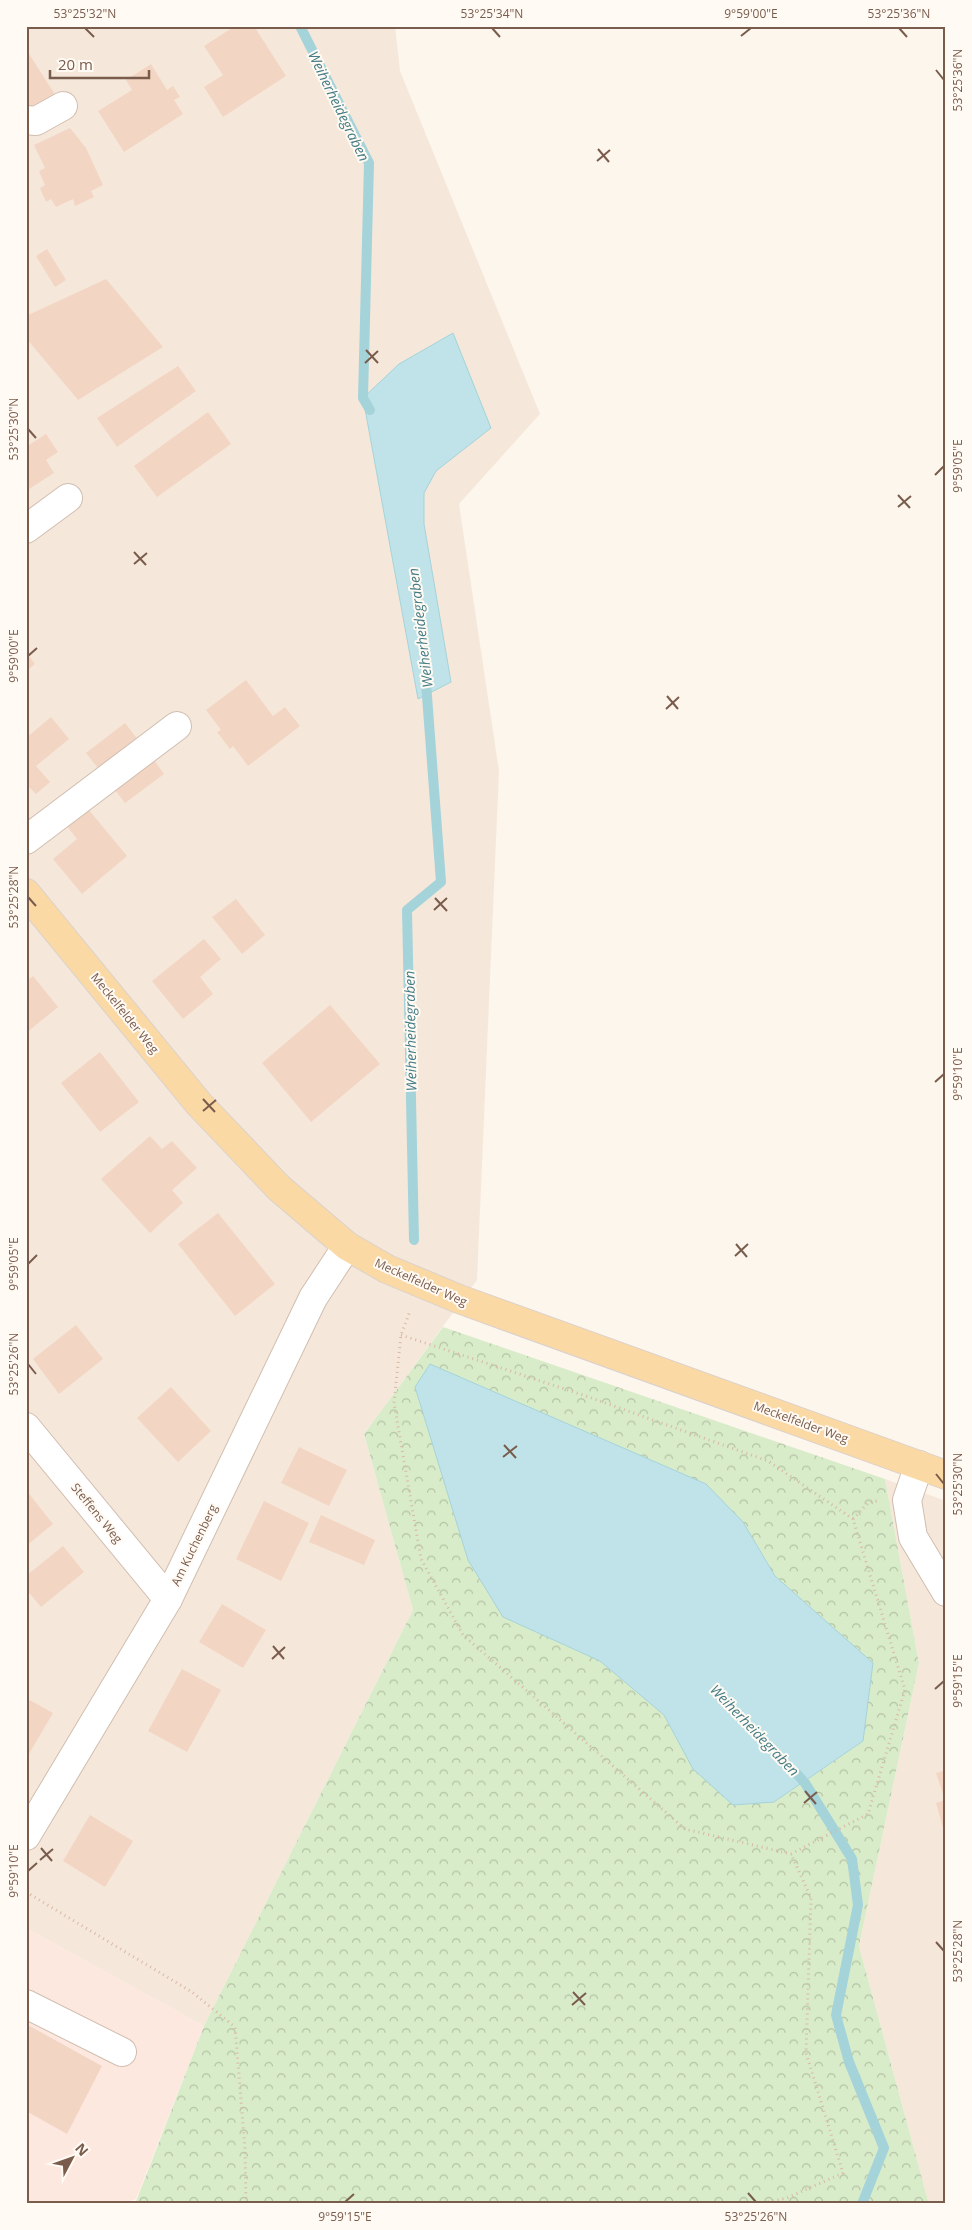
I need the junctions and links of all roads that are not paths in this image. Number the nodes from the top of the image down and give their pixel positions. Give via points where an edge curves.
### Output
1 (63, 106) dead end
2 (26, 120) edge
3 (68, 498) dead end
4 (26, 529) edge
5 (177, 726) dead end
6 (26, 840) edge
7 (26, 893) edge
8 (347, 1246) junction
9 (26, 1427) edge
10 (919, 1465) junction
11 (946, 1474) edge
12 (946, 1592) edge
13 (168, 1599) junction
14 (26, 1836) edge
15 (26, 2004) edge
16 (122, 2052) dead end

1 - 2 street via 36,122
3 - 4 street
5 - 6 street
7 - 8 main road, Meckelfelder Weg via 223,1130 279,1188
8 - 10 main road, Meckelfelder Weg via 387,1270 421,1284
8 - 13 street, Am Kuchenberg via 313,1298
9 - 13 street, Steffens Weg
10 - 11 main road, Meckelfelder Weg
10 - 12 street via 907,1500 913,1537
13 - 14 street, Am Kuchenberg
15 - 16 street

